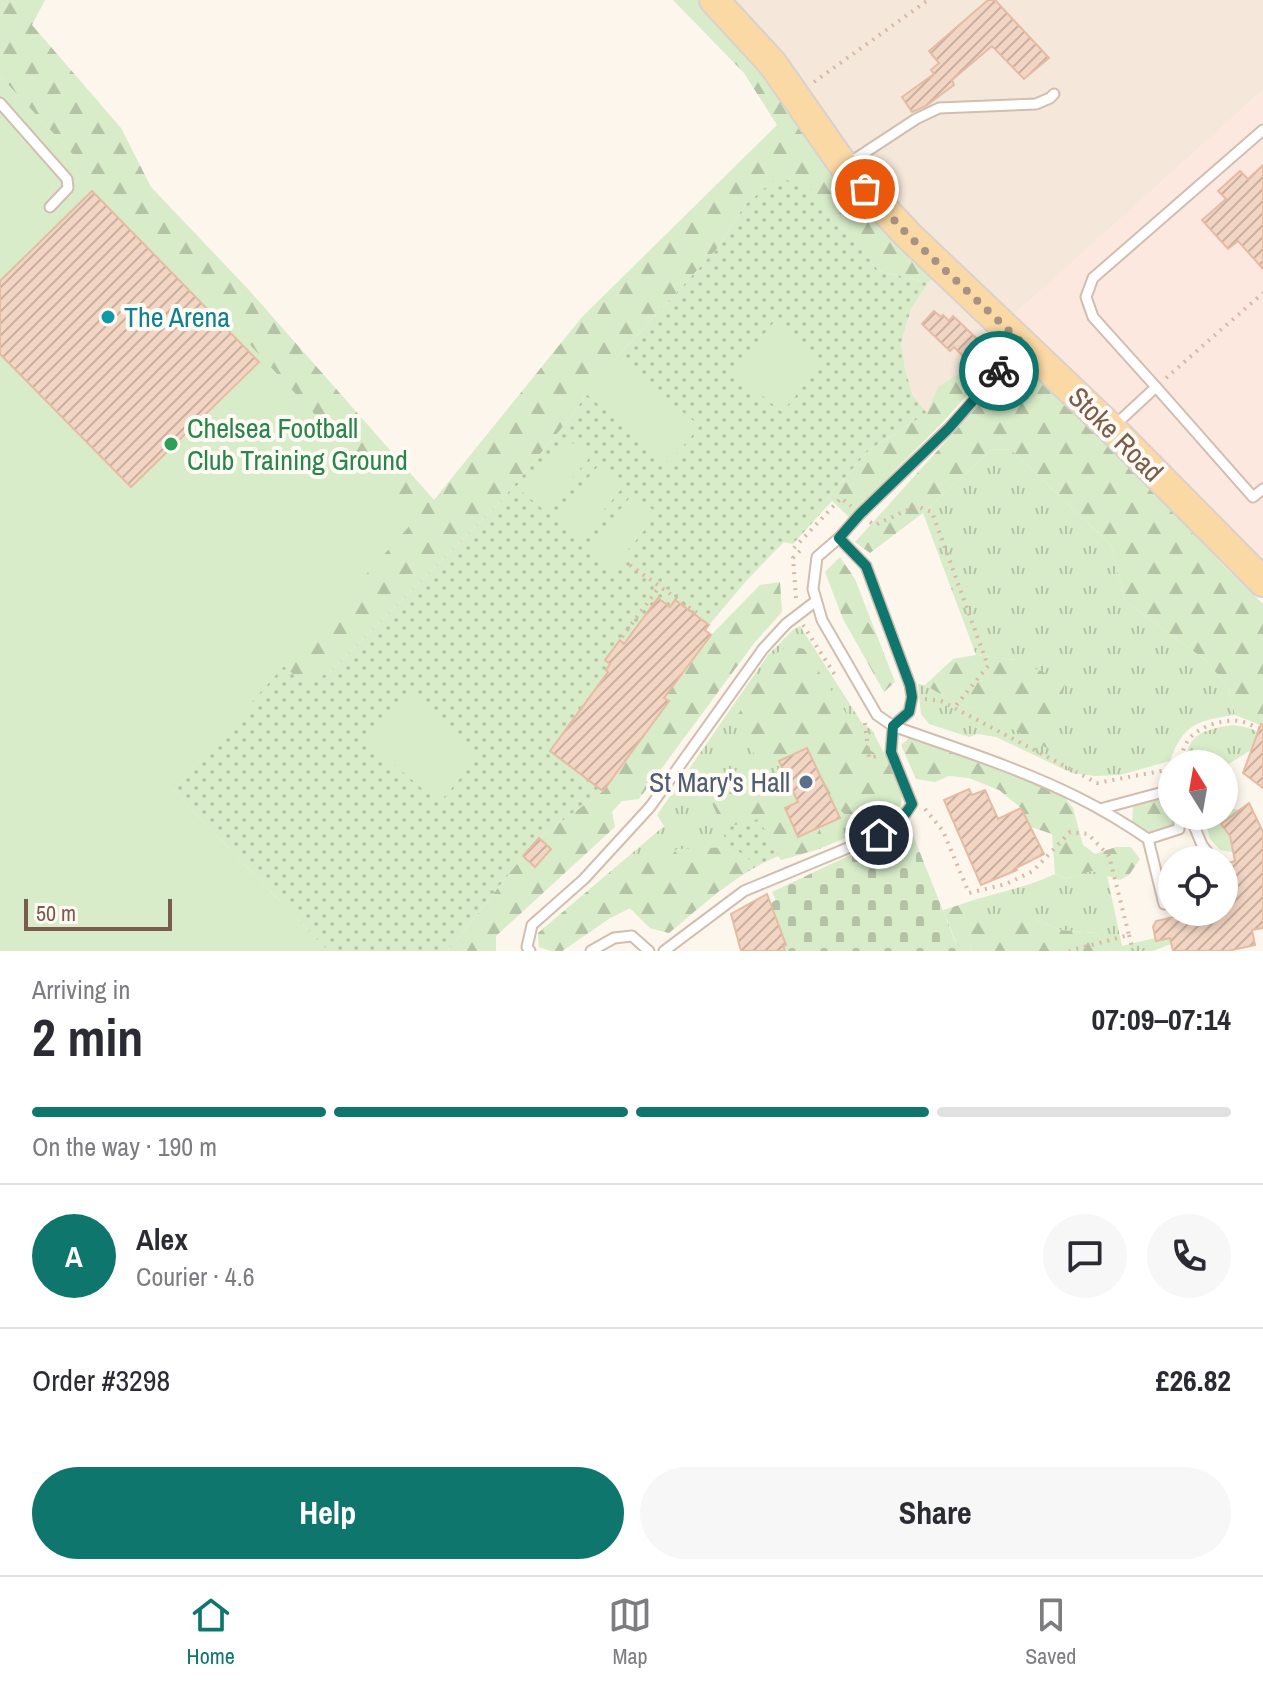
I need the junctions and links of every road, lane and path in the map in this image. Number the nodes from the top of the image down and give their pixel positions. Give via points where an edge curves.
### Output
1 (714, 0) edge
2 (928, 0) edge
3 (1054, 94) dead end
4 (796, 95) junction
5 (0, 104) edge
6 (0, 117) edge
7 (1263, 130) edge
8 (844, 166) junction
9 (50, 207) dead end
10 (1263, 293) edge
11 (1024, 345) junction
12 (1156, 387) junction
13 (1111, 428) junction
14 (1263, 489) edge
15 (860, 514) junction
16 (839, 538) junction
17 (794, 548) dead end
18 (630, 565) dead end
19 (1263, 582) edge
20 (660, 586) junction
21 (816, 601) junction
22 (701, 616) dead end
23 (622, 637) dead end
24 (912, 697) junction
25 (954, 708) junction
26 (877, 715) junction
27 (893, 726) junction
28 (1263, 730) edge
29 (1183, 750) edge
30 (891, 752) junction
31 (1158, 772) edge
32 (1158, 793) edge
33 (912, 804) junction
34 (1100, 809) junction
35 (1176, 830) edge
36 (1148, 839) junction
37 (1158, 880) edge
38 (1129, 935) junction
39 (530, 951) edge
40 (591, 951) edge
41 (649, 951) edge
42 (664, 951) edge
43 (1069, 951) edge
44 (1133, 951) edge

1 - 4 main road, Stoke Road
2 - 4 path
3 - 8 lane via 1036,104 939,108
4 - 8 main road, Stoke Road
5 - 6 lane
5 - 9 lane via 67,179 68,188
7 - 12 lane via 1093,278 1086,297 1093,317
8 - 11 main road, Stoke Road
10 - 12 path
11 - 13 main road, Stoke Road
11 - 15 lane
12 - 13 lane
12 - 14 lane via 1253,497
13 - 19 main road, Stoke Road
15 - 16 lane
15 - 17 path via 841,498
15 - 25 path via 875,525 916,506 932,512 988,666
16 - 21 lane via 817,557
16 - 24 lane via 866,566
18 - 20 path
20 - 22 path
20 - 23 path
21 - 26 lane
21 - 39 lane via 763,649 650,807 584,879 532,925
24 - 25 path
24 - 27 lane via 909,712
25 - 31 path via 1097,783
26 - 27 lane
26 - 30 path via 864,720 869,758
27 - 30 lane
27 - 34 lane via 999,763
28 - 29 path via 1242,721 1205,727 1187,739
30 - 33 lane
32 - 34 lane
33 - 38 path via 923,807 943,831 969,893 1033,871 1070,832 1088,834 1109,856
33 - 42 lane via 879,835 744,891
34 - 36 lane
35 - 36 lane
36 - 37 lane
38 - 43 path
38 - 44 path
40 - 41 lane via 614,938 632,936

